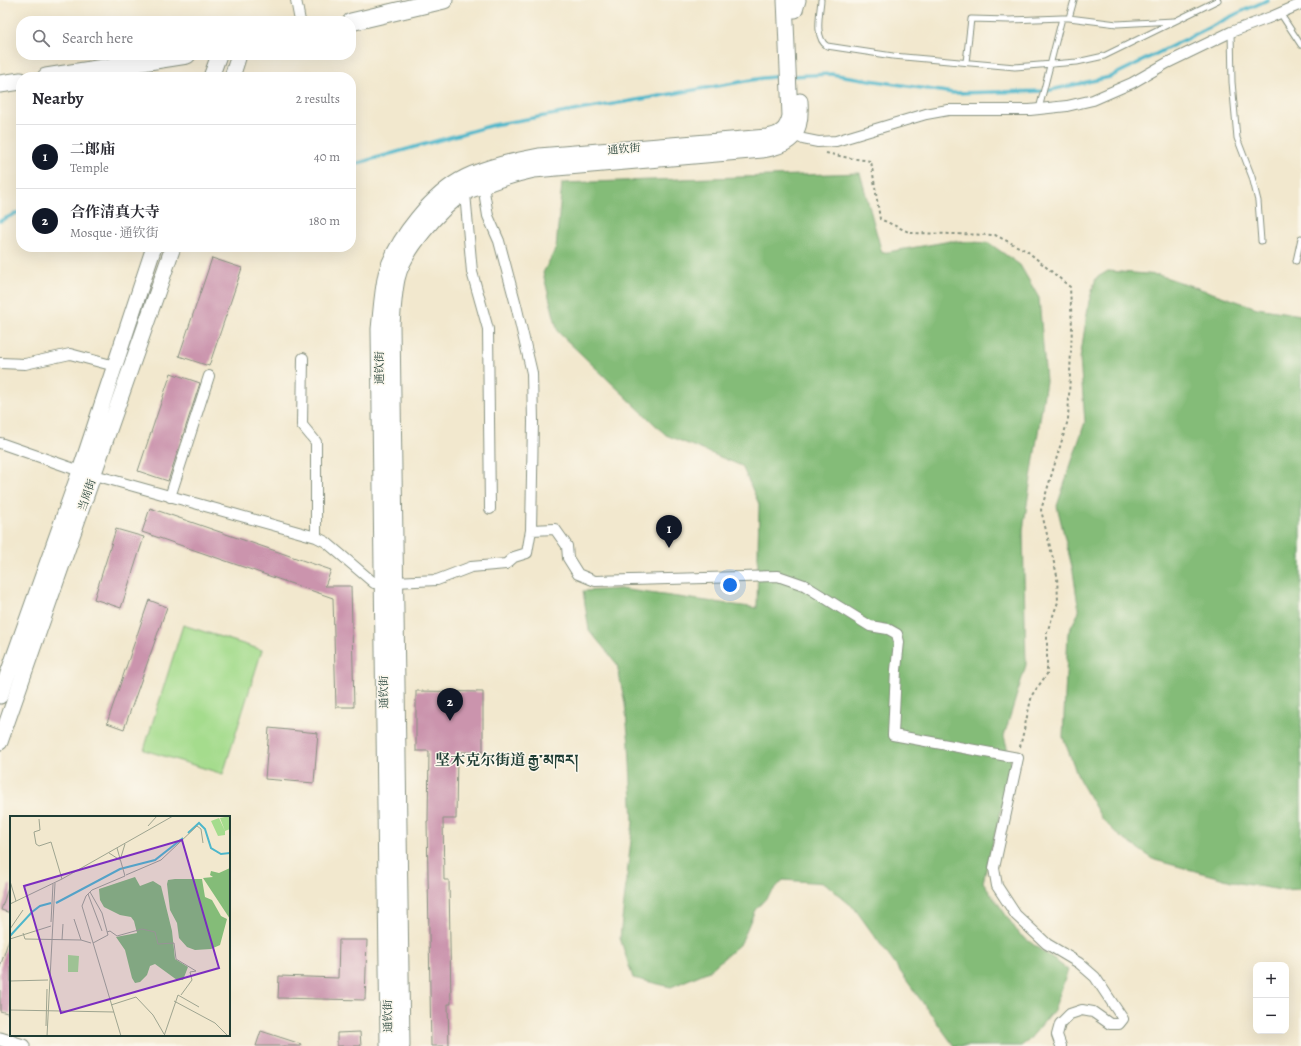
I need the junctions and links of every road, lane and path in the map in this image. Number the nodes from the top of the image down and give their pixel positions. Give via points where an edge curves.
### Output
1 (296, 0) edge
2 (444, 0) edge
3 (821, 0) edge
4 (1074, 0) edge
5 (1218, 0) edge
6 (790, 3) edge
7 (1301, 4) edge
8 (1280, 13) junction
9 (299, 16) edge
10 (1062, 18) junction
11 (1069, 18) junction
12 (1177, 20) junction
13 (356, 21) edge
14 (1231, 32) junction
15 (1301, 45) edge
16 (155, 60) edge
17 (217, 60) edge
18 (237, 60) edge
19 (966, 62) junction
20 (1050, 65) junction
21 (78, 72) edge
22 (213, 72) edge
23 (234, 72) edge
24 (16, 82) edge
25 (0, 84) edge
26 (1040, 106) junction
27 (795, 109) junction
28 (794, 135) junction
29 (818, 142) junction
30 (483, 185) junction
31 (465, 193) junction
32 (1301, 238) edge
33 (1261, 241) dead end
34 (152, 252) edge
35 (171, 252) edge
36 (1296, 261) dead end
37 (303, 358) dead end
38 (0, 363) edge
39 (114, 366) junction
40 (209, 376) dead end
41 (0, 443) edge
42 (87, 473) junction
43 (170, 497) junction
44 (490, 509) dead end
45 (531, 530) junction
46 (316, 537) junction
47 (389, 582) junction
48 (0, 696) edge
49 (0, 742) edge
50 (1018, 758) junction
51 (0, 1039) edge
52 (24, 1046) edge
53 (388, 1046) edge
54 (402, 1046) edge
55 (1061, 1046) edge

1 - 9 street
2 - 13 highway
3 - 19 lane via 819,33 822,43 827,46 893,56
4 - 11 lane
5 - 12 lane
6 - 27 main road, 通钦街
7 - 8 street
8 - 14 street
8 - 15 lane
10 - 11 lane
10 - 19 lane via 971,19
10 - 20 lane
11 - 12 lane via 1117,24
12 - 20 lane via 1104,56
14 - 26 street via 1093,100 1067,106
14 - 33 lane via 1237,138 1258,201
16 - 21 highway
17 - 22 main road
18 - 23 main road
19 - 20 lane via 1015,67
20 - 26 lane
24 - 25 highway
26 - 29 street via 948,110 926,114 836,141
27 - 28 main road via 799,125
27 - 47 main road, 通钦街 via 782,133 775,136 540,156 505,163 465,177 426,209 392,258 386,275 379,329 379,401
28 - 29 street
28 - 30 main road via 788,142 772,148 534,170
29 - 50 path via 822,152 871,161 880,219 912,234 995,235 1027,251 1070,287 1072,327 1068,420 1041,510 1057,575 1058,602 1047,632 1047,674 1032,695
30 - 31 main road
30 - 45 street via 488,216 499,241 532,373
31 - 44 street via 472,272 488,329
31 - 47 main road via 445,209 420,236 397,278 392,325
32 - 36 lane
34 - 39 main road, 当周街
35 - 42 main road, 当周街
37 - 46 street via 302,425 316,442
38 - 39 street via 25,364 70,354
39 - 42 main road, 当周街
40 - 43 street
41 - 42 street
42 - 43 street
42 - 48 main road, 当周街
42 - 49 main road, 当周街
43 - 46 street
45 - 47 street via 526,554 514,557 506,564 471,567 437,580
45 - 50 street via 555,529 567,546 568,558 578,574 595,581 778,576 804,585 870,626 888,629 897,634 899,642 893,735
46 - 47 street via 326,542 374,582
47 - 53 main road, 通钦街
47 - 54 main road
50 - 55 street via 994,868 997,886 1016,915 1048,944 1079,963 1095,977 1123,1019 1119,1024 1110,1024 1093,1012 1082,1010 1070,1014 1060,1024 1057,1035
51 - 52 street

